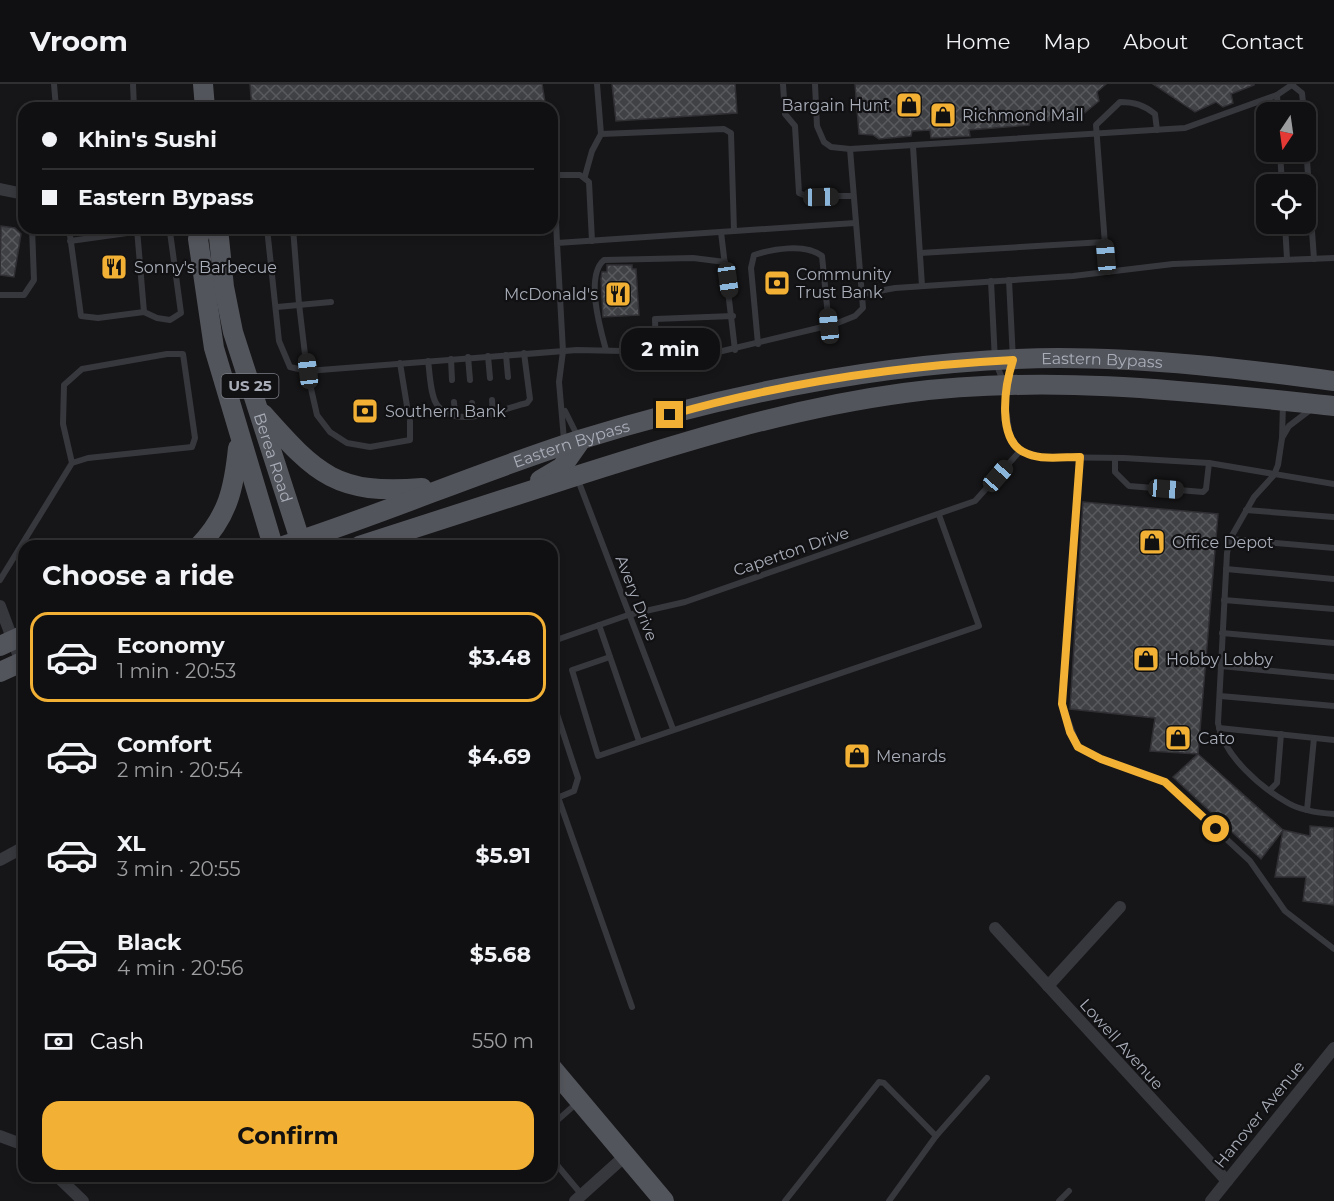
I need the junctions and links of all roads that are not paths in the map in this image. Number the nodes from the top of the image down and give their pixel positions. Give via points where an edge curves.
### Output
1 (54, 84) edge
2 (133, 84) edge
3 (203, 84) edge
4 (597, 84) edge
5 (783, 84) edge
6 (815, 84) edge
7 (1292, 84) edge
8 (1277, 95) junction
9 (56, 102) edge
10 (134, 102) edge
11 (204, 102) edge
12 (1277, 102) edge
13 (1303, 102) edge
14 (1157, 130) junction
15 (1096, 133) junction
16 (601, 134) junction
17 (913, 146) junction
18 (850, 149) junction
19 (1307, 162) edge
20 (558, 175) edge
21 (585, 176) junction
22 (0, 190) edge
23 (18, 192) edge
24 (853, 196) junction
25 (855, 223) junction
26 (734, 231) junction
27 (721, 232) junction
28 (32, 234) edge
29 (69, 234) edge
30 (130, 234) edge
31 (137, 234) edge
32 (170, 234) edge
33 (200, 234) edge
34 (219, 234) edge
35 (268, 234) edge
36 (293, 234) edge
37 (556, 234) edge
38 (1286, 234) edge
39 (592, 241) junction
40 (70, 242) junction
41 (1104, 242) junction
42 (557, 243) junction
43 (920, 253) junction
44 (1334, 258) edge
45 (1287, 259) junction
46 (1314, 259) junction
47 (725, 262) junction
48 (1107, 271) junction
49 (1009, 280) junction
50 (991, 281) junction
51 (922, 286) junction
52 (863, 294) junction
53 (0, 295) edge
54 (331, 302) dead end
55 (299, 304) junction
56 (276, 307) junction
57 (144, 312) junction
58 (733, 316) junction
59 (829, 326) junction
60 (758, 344) junction
61 (606, 350) junction
62 (735, 350) junction
63 (563, 351) junction
64 (524, 353) junction
65 (656, 353) junction
66 (506, 355) junction
67 (488, 356) junction
68 (468, 357) junction
69 (450, 359) junction
70 (1004, 360) junction
71 (428, 361) junction
72 (400, 363) junction
73 (308, 371) junction
74 (508, 377) dead end
75 (490, 378) dead end
76 (452, 380) dead end
77 (470, 380) dead end
78 (1334, 381) edge
79 (1005, 386) junction
80 (509, 399) dead end
81 (492, 400) dead end
82 (1283, 400) junction
83 (1330, 401) edge
84 (454, 402) dead end
85 (472, 403) dead end
86 (407, 406) dead end
87 (510, 407) junction
88 (257, 408) junction
89 (563, 408) junction
90 (455, 414) junction
91 (493, 415) junction
92 (473, 416) junction
93 (410, 421) dead end
94 (239, 436) junction
95 (1282, 438) junction
96 (581, 440) junction
97 (562, 446) junction
98 (1020, 451) junction
99 (1080, 457) junction
100 (1115, 458) junction
101 (72, 463) junction
102 (1209, 464) junction
103 (1274, 475) junction
104 (576, 476) junction
105 (1334, 484) edge
106 (448, 485) junction
107 (483, 506) junction
108 (1246, 510) junction
109 (939, 515) junction
110 (1334, 517) edge
111 (1230, 539) junction
112 (25, 540) edge
113 (204, 540) edge
114 (271, 540) edge
115 (294, 540) edge
116 (305, 540) edge
117 (378, 540) edge
118 (1334, 548) edge
119 (18, 551) edge
120 (1226, 570) junction
121 (1334, 579) edge
122 (0, 580) edge
123 (1224, 600) junction
124 (0, 606) edge
125 (1334, 609) edge
126 (628, 615) junction
127 (599, 625) junction
128 (1222, 633) junction
129 (12, 640) edge
130 (558, 640) edge
131 (1334, 643) edge
132 (610, 657) junction
133 (18, 664) edge
134 (1221, 666) junction
135 (0, 672) edge
136 (1334, 677) edge
137 (1220, 696) junction
138 (1334, 706) edge
139 (558, 717) edge
140 (1219, 728) junction
141 (673, 729) junction
142 (1281, 734) junction
143 (1314, 738) junction
144 (1334, 740) edge
145 (639, 741) junction
146 (1270, 790) junction
147 (558, 798) edge
148 (558, 807) edge
149 (1307, 810) junction
150 (1334, 814) edge
151 (18, 851) edge
152 (0, 860) edge
153 (1120, 907) dead end
154 (995, 928) dead end
155 (1334, 949) edge
156 (1048, 986) junction
157 (632, 1007) dead end
158 (1334, 1048) edge
159 (987, 1078) dead end
160 (558, 1080) edge
161 (578, 1102) junction
162 (558, 1119) edge
163 (0, 1136) edge
164 (936, 1136) junction
165 (18, 1143) edge
166 (625, 1156) junction
167 (558, 1168) edge
168 (1227, 1181) junction
169 (63, 1182) edge
170 (1069, 1191) dead end
171 (579, 1198) edge
172 (892, 1200) edge
173 (83, 1201) edge
174 (664, 1201) edge
175 (785, 1201) edge
176 (1059, 1201) edge
177 (1211, 1201) edge

1 - 9 lane
2 - 10 lane
3 - 11 main road
4 - 16 lane
5 - 24 lane via 785,114 795,126 799,193
6 - 18 lane via 819,135 831,147
7 - 8 lane
7 - 13 lane via 1302,93
8 - 12 lane
8 - 14 lane via 1185,128
14 - 15 lane
14 - 15 lane via 1155,114 1146,107 1120,102 1096,125
15 - 17 lane
15 - 41 lane
16 - 21 lane
16 - 26 lane via 724,129 731,133
17 - 18 lane
17 - 43 lane
18 - 24 lane
19 - 46 lane
20 - 21 lane
21 - 39 lane via 591,191
22 - 23 street
24 - 25 lane
25 - 26 lane
25 - 52 lane
26 - 27 lane
27 - 39 lane
27 - 47 lane
28 - 53 lane via 33,280 24,295
29 - 40 lane
30 - 40 lane
31 - 57 lane
32 - 57 lane via 181,313 170,320
33 - 94 main road, Berea Road / US 25 via 214,348
34 - 88 main road, Berea Road / US 25 via 233,332
35 - 56 lane
36 - 55 lane
37 - 42 lane
38 - 45 lane
39 - 42 lane
40 - 57 lane via 81,316 98,318
41 - 43 lane
41 - 48 lane
42 - 63 lane
43 - 51 lane
44 - 46 lane
45 - 46 lane
45 - 48 lane
47 - 58 lane
47 - 61 lane via 693,258 604,260 597,267 595,280 598,319
48 - 49 lane
49 - 50 lane
49 - 70 lane
50 - 51 lane
50 - 70 lane
51 - 52 lane
52 - 59 lane via 865,303 860,312
54 - 55 lane
55 - 56 lane
55 - 73 lane
56 - 73 lane via 279,341 291,367
58 - 62 lane
58 - 65 lane via 655,319
59 - 60 lane
59 - 60 lane via 822,256 796,249 767,251 754,255 751,268
60 - 62 lane
61 - 63 lane
61 - 65 lane
62 - 65 lane via 694,355
63 - 64 lane
63 - 89 lane via 559,382
64 - 66 lane
64 - 87 lane via 530,399 527,404
66 - 67 lane
66 - 74 lane
67 - 68 lane
67 - 75 lane
68 - 69 lane
68 - 77 lane
69 - 71 lane
69 - 76 lane
70 - 78 main road, Eastern Bypass via 1151,362
70 - 79 lane
70 - 79 lane
70 - 96 main road, Eastern Bypass via 840,377 715,402
71 - 72 lane
71 - 90 lane via 436,405
72 - 73 lane
72 - 86 lane
73 - 93 lane via 317,415 330,432 347,443 370,447 411,440
79 - 82 main road, Eastern Bypass via 1138,386
79 - 98 lane via 1008,428
79 - 104 main road, Eastern Bypass via 907,393 840,403 679,443
80 - 87 lane
81 - 91 lane
82 - 83 main road, Eastern Bypass
82 - 95 lane
83 - 95 lane via 1303,413
84 - 90 lane
85 - 92 lane
87 - 91 lane
88 - 106 main road via 301,457 345,483 384,491
88 - 115 main road, Berea Road / US 25
89 - 96 lane
89 - 97 lane via 566,436
90 - 92 lane
91 - 92 lane
94 - 113 main road via 234,487 222,517
94 - 114 main road, Berea Road
95 - 103 lane
96 - 97 main road, Eastern Bypass
96 - 107 main road via 569,459 552,474
97 - 106 main road, Eastern Bypass
98 - 99 lane via 1040,457
98 - 109 lane, Caperton Drive via 975,501
99 - 100 lane
99 - 155 lane via 1062,704 1074,740 1078,747 1101,759 1165,782 1250,861 1285,911
100 - 102 lane
100 - 102 lane via 1115,472 1129,486 1203,492
101 - 101 lane via 192,447 195,438 183,354 82,369 64,385 63,424
101 - 112 lane
102 - 103 lane
103 - 105 lane
103 - 108 lane
104 - 107 main road, Eastern Bypass
104 - 126 lane, Avery Drive
106 - 116 main road, Eastern Bypass
107 - 117 main road, Eastern Bypass
108 - 110 lane
108 - 111 lane
109 - 126 lane, Caperton Drive via 685,602
109 - 141 lane via 979,626
111 - 118 lane
111 - 120 lane
119 - 122 lane
120 - 121 lane
120 - 123 lane
123 - 125 lane
123 - 128 lane
124 - 129 street
126 - 127 lane, Caperton Drive
126 - 141 lane, Avery Drive
127 - 130 lane, Caperton Drive
127 - 132 lane
128 - 131 lane
128 - 134 lane
132 - 145 lane
132 - 145 lane via 572,670 598,756
133 - 135 main road
134 - 136 lane
134 - 137 lane
137 - 138 lane
137 - 140 lane
139 - 147 lane via 579,778 574,791
140 - 142 lane
140 - 146 lane via 1230,753
141 - 145 lane
142 - 143 lane
142 - 146 lane via 1277,783
143 - 144 lane
143 - 149 lane
146 - 149 lane
148 - 157 lane
149 - 150 lane
151 - 152 street
153 - 156 street
154 - 156 street, Lowell Avenue
156 - 168 street, Lowell Avenue
158 - 168 street, Hanover Avenue
159 - 164 lane
160 - 161 main road
161 - 162 lane
161 - 166 main road
163 - 165 street
164 - 172 lane
164 - 175 lane via 879,1082
166 - 171 street
166 - 174 main road
167 - 171 lane
168 - 177 street, Hanover Avenue
169 - 173 street
170 - 176 lane

